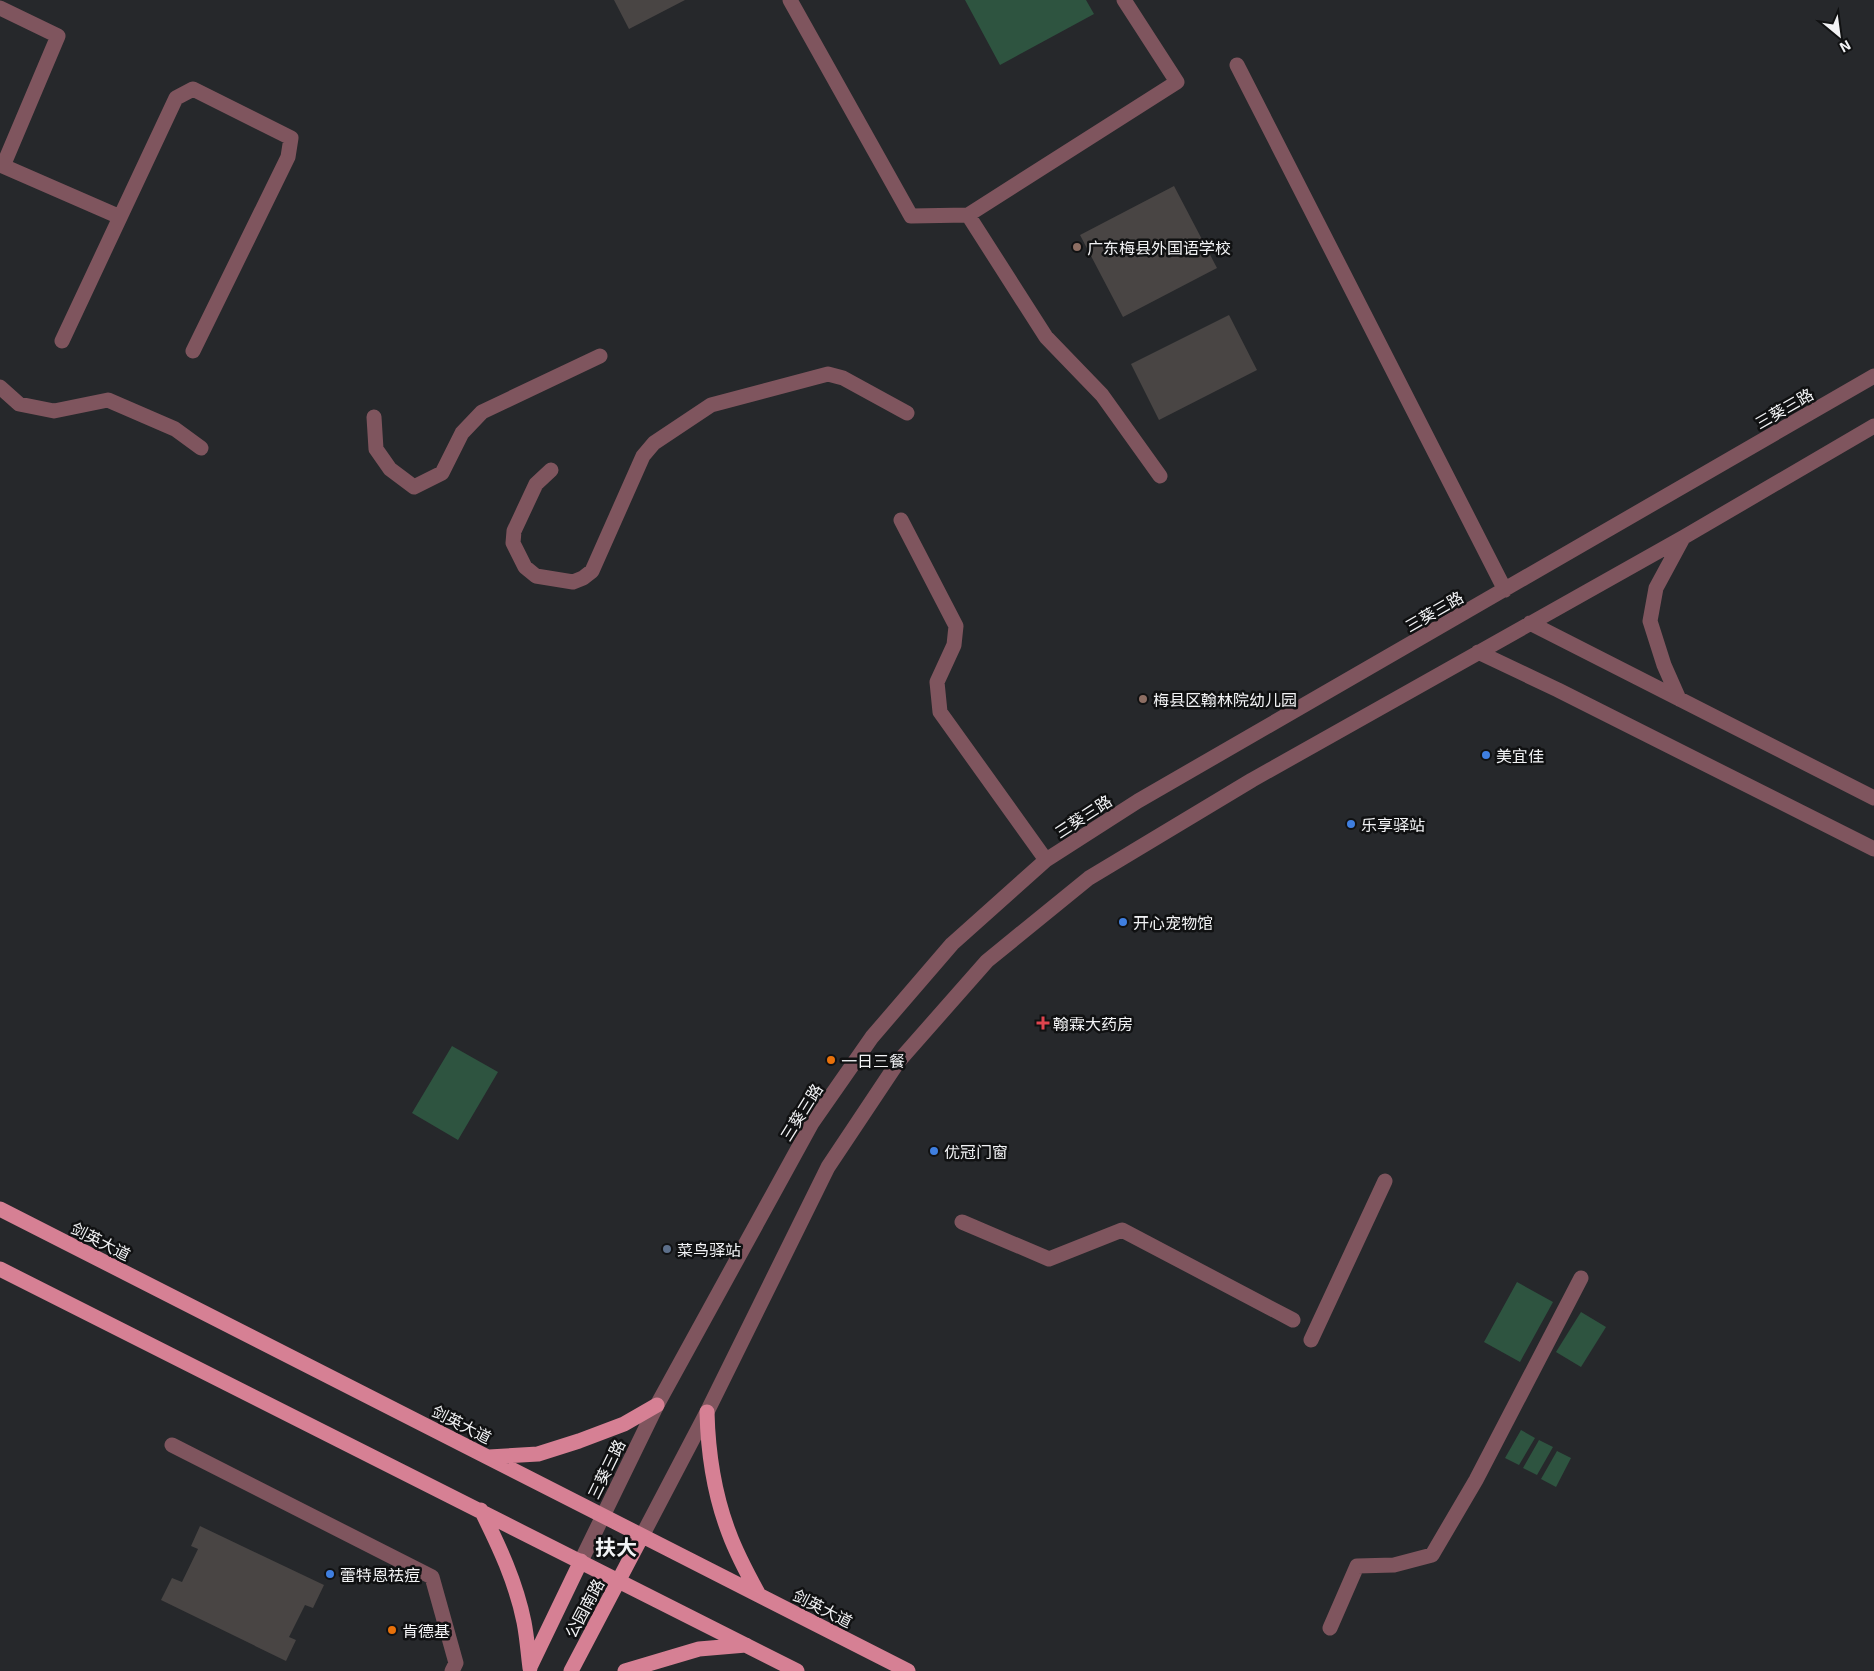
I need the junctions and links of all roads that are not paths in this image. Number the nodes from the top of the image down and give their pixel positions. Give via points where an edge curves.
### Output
1 (790, 0) edge
2 (1124, 0) edge
3 (0, 8) edge
4 (1236, 65) dead end
5 (968, 215) junction
6 (120, 217) junction
7 (62, 341) dead end
8 (193, 351) dead end
9 (600, 356) dead end
10 (1874, 376) edge
11 (0, 387) edge
12 (907, 413) dead end
13 (374, 417) dead end
14 (1874, 426) edge
15 (201, 448) dead end
16 (551, 470) dead end
17 (1160, 476) dead end
18 (902, 520) dead end
19 (1684, 537) junction
20 (1505, 590) junction
21 (1530, 623) junction
22 (1478, 652) junction
23 (1679, 698) junction
24 (1874, 798) edge
25 (1874, 849) edge
26 (1046, 860) junction
27 (1385, 1181) dead end
28 (0, 1209) edge
29 (962, 1222) dead end
30 (0, 1269) edge
31 (1581, 1278) dead end
32 (1293, 1320) dead end
33 (1311, 1340) dead end
34 (658, 1404) junction
35 (707, 1412) junction
36 (172, 1446) dead end
37 (488, 1457) junction
38 (481, 1510) junction
39 (603, 1516) junction
40 (642, 1536) junction
41 (581, 1561) junction
42 (619, 1580) junction
43 (758, 1595) junction
44 (1330, 1628) dead end
45 (746, 1645) junction
46 (529, 1669) edge
47 (452, 1671) edge
48 (571, 1671) edge
49 (624, 1671) edge
50 (797, 1671) edge
51 (908, 1671) edge

1 - 5 street via 911,216
2 - 5 street via 1177,82
3 - 6 street via 58,36 3,166
4 - 20 street
5 - 17 street via 1046,337 1102,395
6 - 7 street
6 - 8 street via 176,98 193,89 291,138 288,157
9 - 13 street via 482,412 462,433 442,472 414,487 390,469 376,449
10 - 20 street, 三葵三路
11 - 15 street via 19,404 54,411 108,400 175,429
12 - 16 street via 843,378 828,374 711,404 654,443 643,456 592,571 572,582 536,576 525,567 513,543 514,531 536,484
14 - 19 street
18 - 26 street via 956,626 954,646 938,682 940,712
19 - 21 street
19 - 23 street via 1656,588 1650,621
20 - 26 street, 三葵三路 via 1138,801
21 - 22 street
21 - 23 street
22 - 25 street
22 - 35 street via 1252,780 1089,878 987,960 898,1062 828,1167
23 - 24 street
26 - 34 street, 三葵三路 via 952,944 872,1037 812,1123
27 - 33 street
28 - 37 main road, 剑英大道
29 - 32 street via 1049,1259 1122,1230
30 - 38 main road
31 - 44 street via 1476,1480 1432,1555 1394,1565 1357,1566
34 - 37 main road via 624,1424 538,1454
34 - 39 street, 三葵三路
35 - 40 street
35 - 43 main road via 708,1448 720,1506 728,1533
36 - 47 street via 432,1577 456,1663
37 - 39 main road, 剑英大道
38 - 41 main road
38 - 46 main road via 514,1585 524,1621
39 - 40 main road, 剑英大道
39 - 41 street, 三葵三路
40 - 42 main road, 公园南路
40 - 43 main road, 剑英大道
41 - 42 main road
41 - 46 main road, 公园南路
42 - 45 main road
42 - 48 main road, 公园南路
43 - 51 main road, 剑英大道
45 - 49 main road via 699,1650
45 - 50 main road

